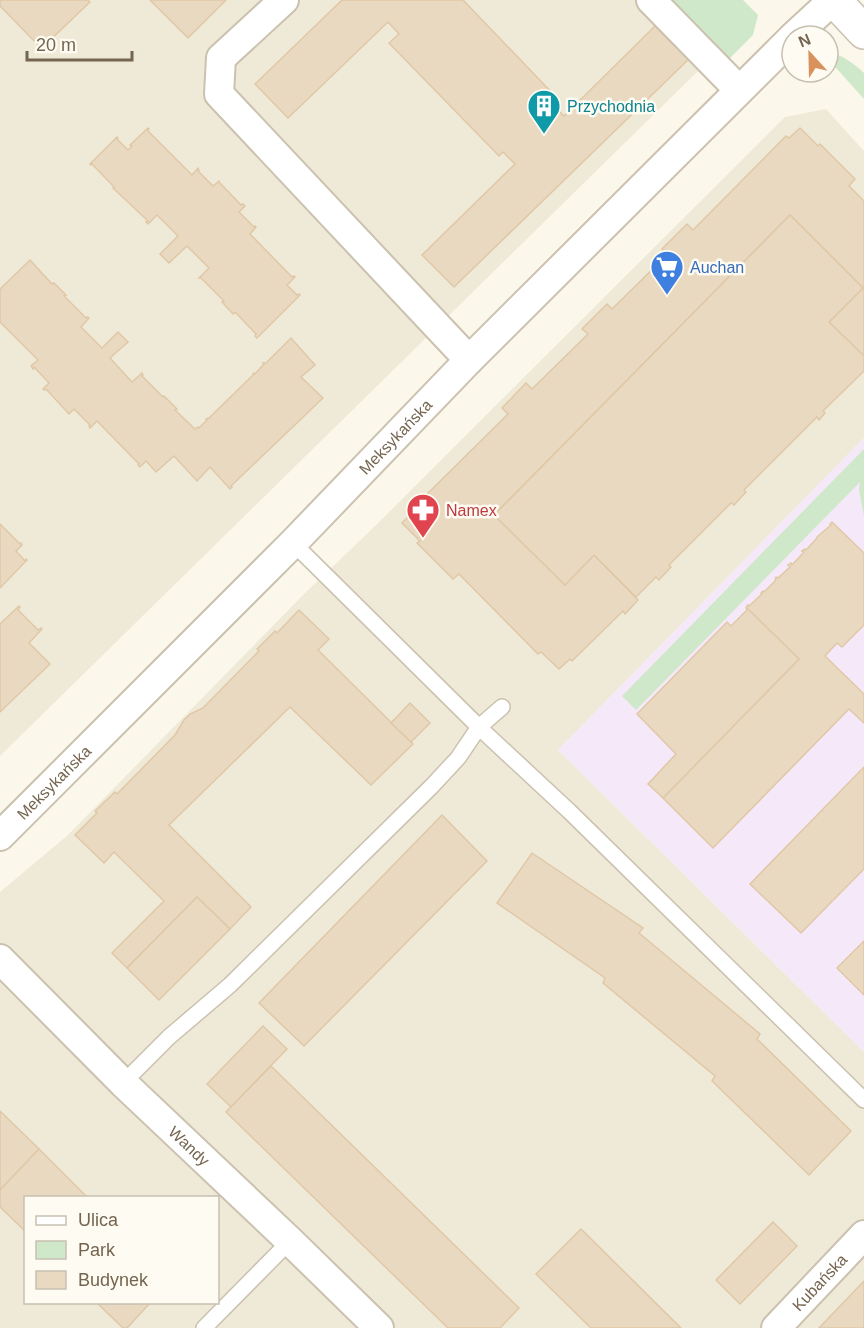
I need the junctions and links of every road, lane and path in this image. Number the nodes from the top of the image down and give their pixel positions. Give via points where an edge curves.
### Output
1 (284, 0) edge
2 (651, 0) edge
3 (833, 0) edge
4 (807, 24) edge
5 (864, 32) edge
6 (780, 50) edge
7 (739, 90) junction
8 (469, 360) junction
9 (293, 543) junction
10 (502, 707) dead end
11 (479, 727) junction
12 (0, 836) edge
13 (0, 959) edge
14 (123, 1083) junction
15 (864, 1100) edge
16 (864, 1235) edge
17 (290, 1241) junction
18 (204, 1328) edge
19 (379, 1328) edge
20 (776, 1328) edge

1 - 8 street via 221,58 219,94
2 - 7 street
3 - 4 street, Meksykańska
3 - 5 street
6 - 7 street, Meksykańska
7 - 8 street, Meksykańska
8 - 9 street, Meksykańska
9 - 11 lane
9 - 12 street, Meksykańska
10 - 11 lane
11 - 14 lane via 432,786 230,985
11 - 15 lane
13 - 14 street, Wandy
14 - 17 street, Wandy
16 - 20 street, Kubańska
17 - 18 lane
17 - 19 street, Wandy

